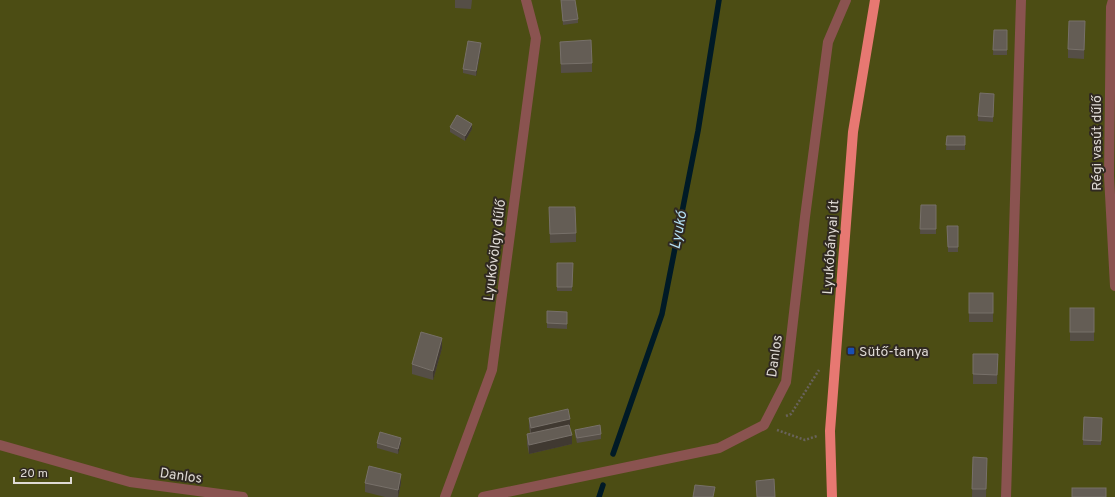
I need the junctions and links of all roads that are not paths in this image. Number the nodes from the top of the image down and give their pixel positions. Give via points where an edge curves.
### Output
1 (526, 0) edge
2 (846, 0) edge
3 (875, 0) edge
4 (1021, 0) edge
5 (1113, 0) edge
6 (1115, 286) edge
7 (0, 445) edge
8 (243, 497) edge
9 (445, 497) edge
10 (483, 497) edge
11 (832, 497) edge
12 (1006, 497) edge

1 - 9 street, Lyukóvölgy dűlő via 536,38 492,370
2 - 10 street, Danlos via 828,42 786,382 764,425 719,448
3 - 11 main road, Lyukóbányai út via 853,132 830,431
4 - 12 street
5 - 6 street, Régi vasút dűlő via 1109,176
7 - 8 street, Danlos via 130,482

